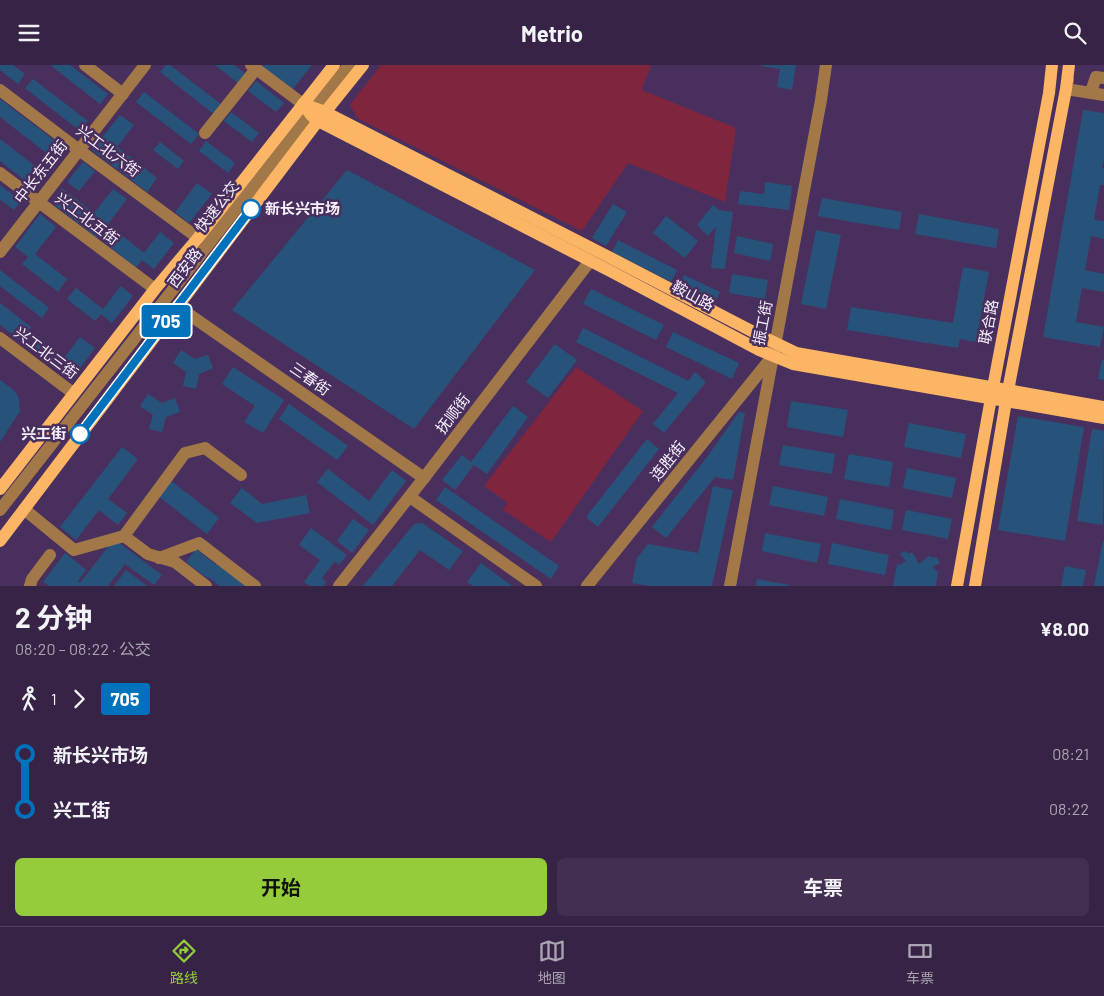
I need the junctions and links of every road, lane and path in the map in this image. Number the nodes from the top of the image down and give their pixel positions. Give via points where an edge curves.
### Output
1 (84, 65) edge
2 (145, 65) edge
3 (334, 65) edge
4 (349, 65) edge
5 (362, 65) edge
6 (826, 65) edge
7 (1052, 65) edge
8 (1070, 65) edge
9 (253, 67) edge
10 (1104, 78) edge
11 (1066, 89) junction
12 (0, 90) edge
13 (1091, 92) junction
14 (123, 94) junction
15 (1104, 95) edge
16 (314, 112) junction
17 (205, 133) dead end
18 (79, 150) junction
19 (0, 173) edge
20 (38, 203) junction
21 (198, 237) junction
22 (0, 252) edge
23 (590, 261) junction
24 (155, 289) junction
25 (177, 306) junction
26 (0, 338) edge
27 (775, 349) junction
28 (73, 393) junction
29 (992, 393) junction
30 (1007, 396) junction
31 (1104, 407) edge
32 (1104, 418) edge
33 (241, 475) dead end
34 (424, 478) junction
35 (0, 489) edge
36 (410, 497) junction
37 (24, 509) junction
38 (0, 510) edge
39 (124, 536) junction
40 (0, 541) edge
41 (50, 555) dead end
42 (159, 558) junction
43 (30, 586) edge
44 (206, 586) edge
45 (255, 586) edge
46 (339, 586) edge
47 (536, 586) edge
48 (587, 586) edge
49 (730, 586) edge
50 (957, 586) edge
51 (975, 586) edge

1 - 14 street
2 - 14 street, 中长东五街
3 - 16 main road, 西安路
4 - 16 street, 快速公交
5 - 16 main road, 西安路
6 - 27 street, 振工街
7 - 29 main road, 联合路
8 - 11 main road
9 - 16 street, 鞍山路
9 - 17 street
10 - 13 street via 1096,77
11 - 13 street
11 - 30 main road
12 - 18 street, 兴工北六街
13 - 15 street
14 - 18 street, 中长东五街
16 - 21 main road, 西安路
16 - 23 main road, 鞍山路
16 - 25 main road, 西安路
16 - 27 main road, 鞍山路
16 - 38 street, 快速公交
18 - 20 street, 中长东五街
18 - 21 street, 兴工北六街
19 - 20 street, 兴工北五街
20 - 22 street, 中长东五街
20 - 24 street, 兴工北五街
21 - 24 main road, 西安路
23 - 27 main road, 鞍山路 via 759,350
23 - 34 street, 抚顺街
24 - 28 main road, 西安路
25 - 34 street, 三春街
25 - 37 main road, 西安路
26 - 28 street, 兴工北三街
27 - 29 main road, 鞍山路 via 793,364
27 - 48 street, 连胜街
27 - 49 street, 振工街
28 - 35 main road, 西安路
29 - 30 main road, 鞍山路
29 - 50 main road, 联合路
30 - 31 main road, 鞍山路
30 - 32 main road, 鞍山路
30 - 51 main road
33 - 39 street via 205,447 185,453
34 - 36 street, 抚顺街
36 - 46 street, 抚顺街
36 - 47 street
37 - 39 street via 74,550
37 - 40 main road, 西安路
39 - 42 street
41 - 43 street
42 - 44 street via 175,562
42 - 45 street via 199,543

